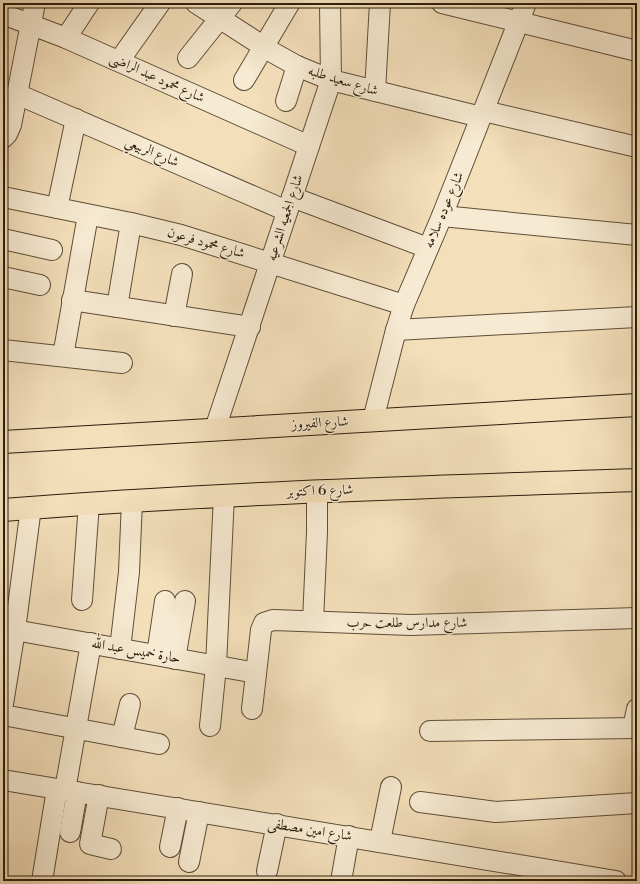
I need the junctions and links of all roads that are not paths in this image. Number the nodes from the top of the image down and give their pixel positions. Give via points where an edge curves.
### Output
1 (35, 3) edge
2 (89, 3) edge
3 (160, 3) edge
4 (196, 3) edge
5 (330, 3) edge
6 (380, 3) edge
7 (442, 3) edge
8 (289, 4) edge
9 (226, 11) edge
10 (522, 12) edge
11 (3, 14) edge
12 (31, 24) junction
13 (66, 38) junction
14 (263, 46) junction
15 (637, 51) edge
16 (188, 58) dead end
17 (119, 61) junction
18 (297, 66) junction
19 (244, 80) dead end
20 (331, 80) junction
21 (375, 91) junction
22 (17, 94) junction
23 (286, 100) dead end
24 (482, 114) junction
25 (76, 119) junction
26 (3, 138) edge
27 (309, 146) junction
28 (637, 147) edge
29 (3, 197) edge
30 (290, 204) junction
31 (57, 208) junction
32 (88, 214) junction
33 (442, 216) junction
34 (131, 223) junction
35 (637, 235) edge
36 (3, 239) edge
37 (428, 248) junction
38 (52, 250) dead end
39 (270, 263) junction
40 (182, 274) dead end
41 (3, 277) edge
42 (40, 285) dead end
43 (72, 300) junction
44 (404, 305) junction
45 (117, 307) junction
46 (174, 316) junction
47 (637, 317) edge
48 (250, 327) junction
49 (396, 330) junction
50 (3, 350) edge
51 (62, 356) junction
52 (122, 362) dead end
53 (637, 405) edge
54 (373, 420) junction
55 (215, 429) junction
56 (3, 442) edge
57 (637, 480) edge
58 (318, 491) junction
59 (224, 495) junction
60 (132, 501) junction
61 (89, 503) junction
62 (31, 507) junction
63 (3, 510) edge
64 (82, 600) dead end
65 (165, 601) dead end
66 (185, 601) dead end
67 (637, 618) edge
68 (313, 621) junction
69 (9, 629) edge
70 (91, 643) junction
71 (120, 649) junction
72 (166, 657) junction
73 (216, 666) junction
74 (256, 673) junction
75 (3, 704) edge
76 (130, 704) dead end
77 (252, 709) dead end
78 (3, 715) edge
79 (636, 722) edge
80 (210, 726) dead end
81 (76, 728) junction
82 (430, 731) dead end
83 (122, 737) junction
84 (159, 744) dead end
85 (3, 780) edge
86 (391, 787) dead end
87 (67, 790) junction
88 (99, 796) junction
89 (420, 802) dead end
90 (637, 803) edge
91 (178, 808) junction
92 (199, 812) junction
93 (277, 824) junction
94 (70, 832) dead end
95 (349, 836) junction
96 (380, 841) junction
97 (170, 847) dead end
98 (111, 849) dead end
99 (189, 862) dead end
100 (267, 871) dead end
101 (519, 873) edge
102 (556, 876) edge
103 (42, 881) edge
104 (341, 881) edge
105 (616, 881) edge

1 - 12 street
2 - 13 street
3 - 17 street
4 - 9 street, شارع سعيد طلبه
5 - 20 street, شارع الجمعيه الشرعيه
6 - 21 street
7 - 10 street
8 - 14 street
9 - 14 street, شارع سعيد طلبه
9 - 16 street
10 - 15 street
10 - 24 street, شارع عوده سلامه
11 - 12 street, شارع محمود عبد الراضى
12 - 13 street, شارع محمود عبد الراضى
12 - 22 street
13 - 17 street, شارع محمود عبد الراضى
14 - 18 street, شارع سعيد طلبه
14 - 19 street
17 - 27 street, شارع محمود عبد الراضى
18 - 20 street, شارع سعيد طلبه
18 - 23 street
20 - 21 street, شارع سعيد طلبه
20 - 27 street, شارع الجمعيه الشرعيه
21 - 24 street, شارع سعيد طلبه
22 - 25 street, شارع الربيعي
22 - 26 street via 10,125
24 - 28 street, شارع سعيد طلبه
24 - 33 street, شارع عوده سلامه
25 - 30 street, شارع الربيعي
25 - 31 street
27 - 30 street, شارع الجمعيه الشرعيه
29 - 31 street, شارع محمود فرعون
30 - 37 street, شارع الربيعي
30 - 39 street, شارع الجمعيه الشرعيه
31 - 32 street, شارع محمود فرعون
32 - 34 street, شارع محمود فرعون
32 - 43 street
33 - 35 street
33 - 37 street, شارع عوده سلامه
34 - 39 street, شارع محمود فرعون via 181,235
34 - 45 street
36 - 38 street
37 - 44 street, شارع عوده سلامه
39 - 44 street, شارع محمود فرعون
39 - 48 street, شارع الجمعيه الشرعيه
40 - 46 street
41 - 42 street
43 - 45 street
43 - 51 street
44 - 49 street, شارع عوده سلامه
45 - 46 street
46 - 48 street
47 - 49 street
48 - 55 street, شارع الجمعيه الشرعيه
49 - 54 street, شارع عوده سلامه
50 - 51 street
51 - 52 street
53 - 54 main road, شارع الفيروز
54 - 55 main road, شارع الفيروز
55 - 56 main road, شارع الفيروز
57 - 58 main road, شارع 6 اكتوبر
58 - 59 main road, شارع 6 اكتوبر
58 - 68 street
59 - 60 main road, شارع 6 اكتوبر
59 - 73 street
60 - 61 main road, شارع 6 اكتوبر
60 - 71 street via 130,572
61 - 62 main road, شارع 6 اكتوبر
61 - 64 street
62 - 63 main road, شارع 6 اكتوبر
62 - 69 street
65 - 72 street
66 - 72 street
67 - 68 street, شارع مدارس طلعت حرب via 411,625
68 - 74 street, شارع مدارس طلعت حرب via 273,620 264,623
69 - 70 street, حارة خميس عبد الله
69 - 75 street
70 - 71 street, حارة خميس عبد الله
70 - 81 street
71 - 72 street, حارة خميس عبد الله
72 - 73 street, حارة خميس عبد الله
73 - 74 street, حارة خميس عبد الله
73 - 80 street
74 - 77 street, شارع مدارس طلعت حرب
76 - 83 street
78 - 81 street
79 - 82 street
81 - 83 street
81 - 87 street
83 - 84 street
85 - 87 street, شارع امين مصطفى
86 - 96 street
87 - 88 street, شارع امين مصطفى
87 - 94 street
87 - 103 street
88 - 91 street, شارع امين مصطفى
88 - 98 street via 90,844
89 - 90 street via 496,812
91 - 92 street, شارع امين مصطفى
91 - 97 street
92 - 93 street, شارع امين مصطفى
92 - 99 street
93 - 95 street, شارع امين مصطفى
93 - 100 street
95 - 96 street, شارع امين مصطفى
95 - 104 street
96 - 101 street, شارع امين مصطفى
101 - 102 street, شارع امين مصطفى
102 - 105 street, شارع امين مصطفى

